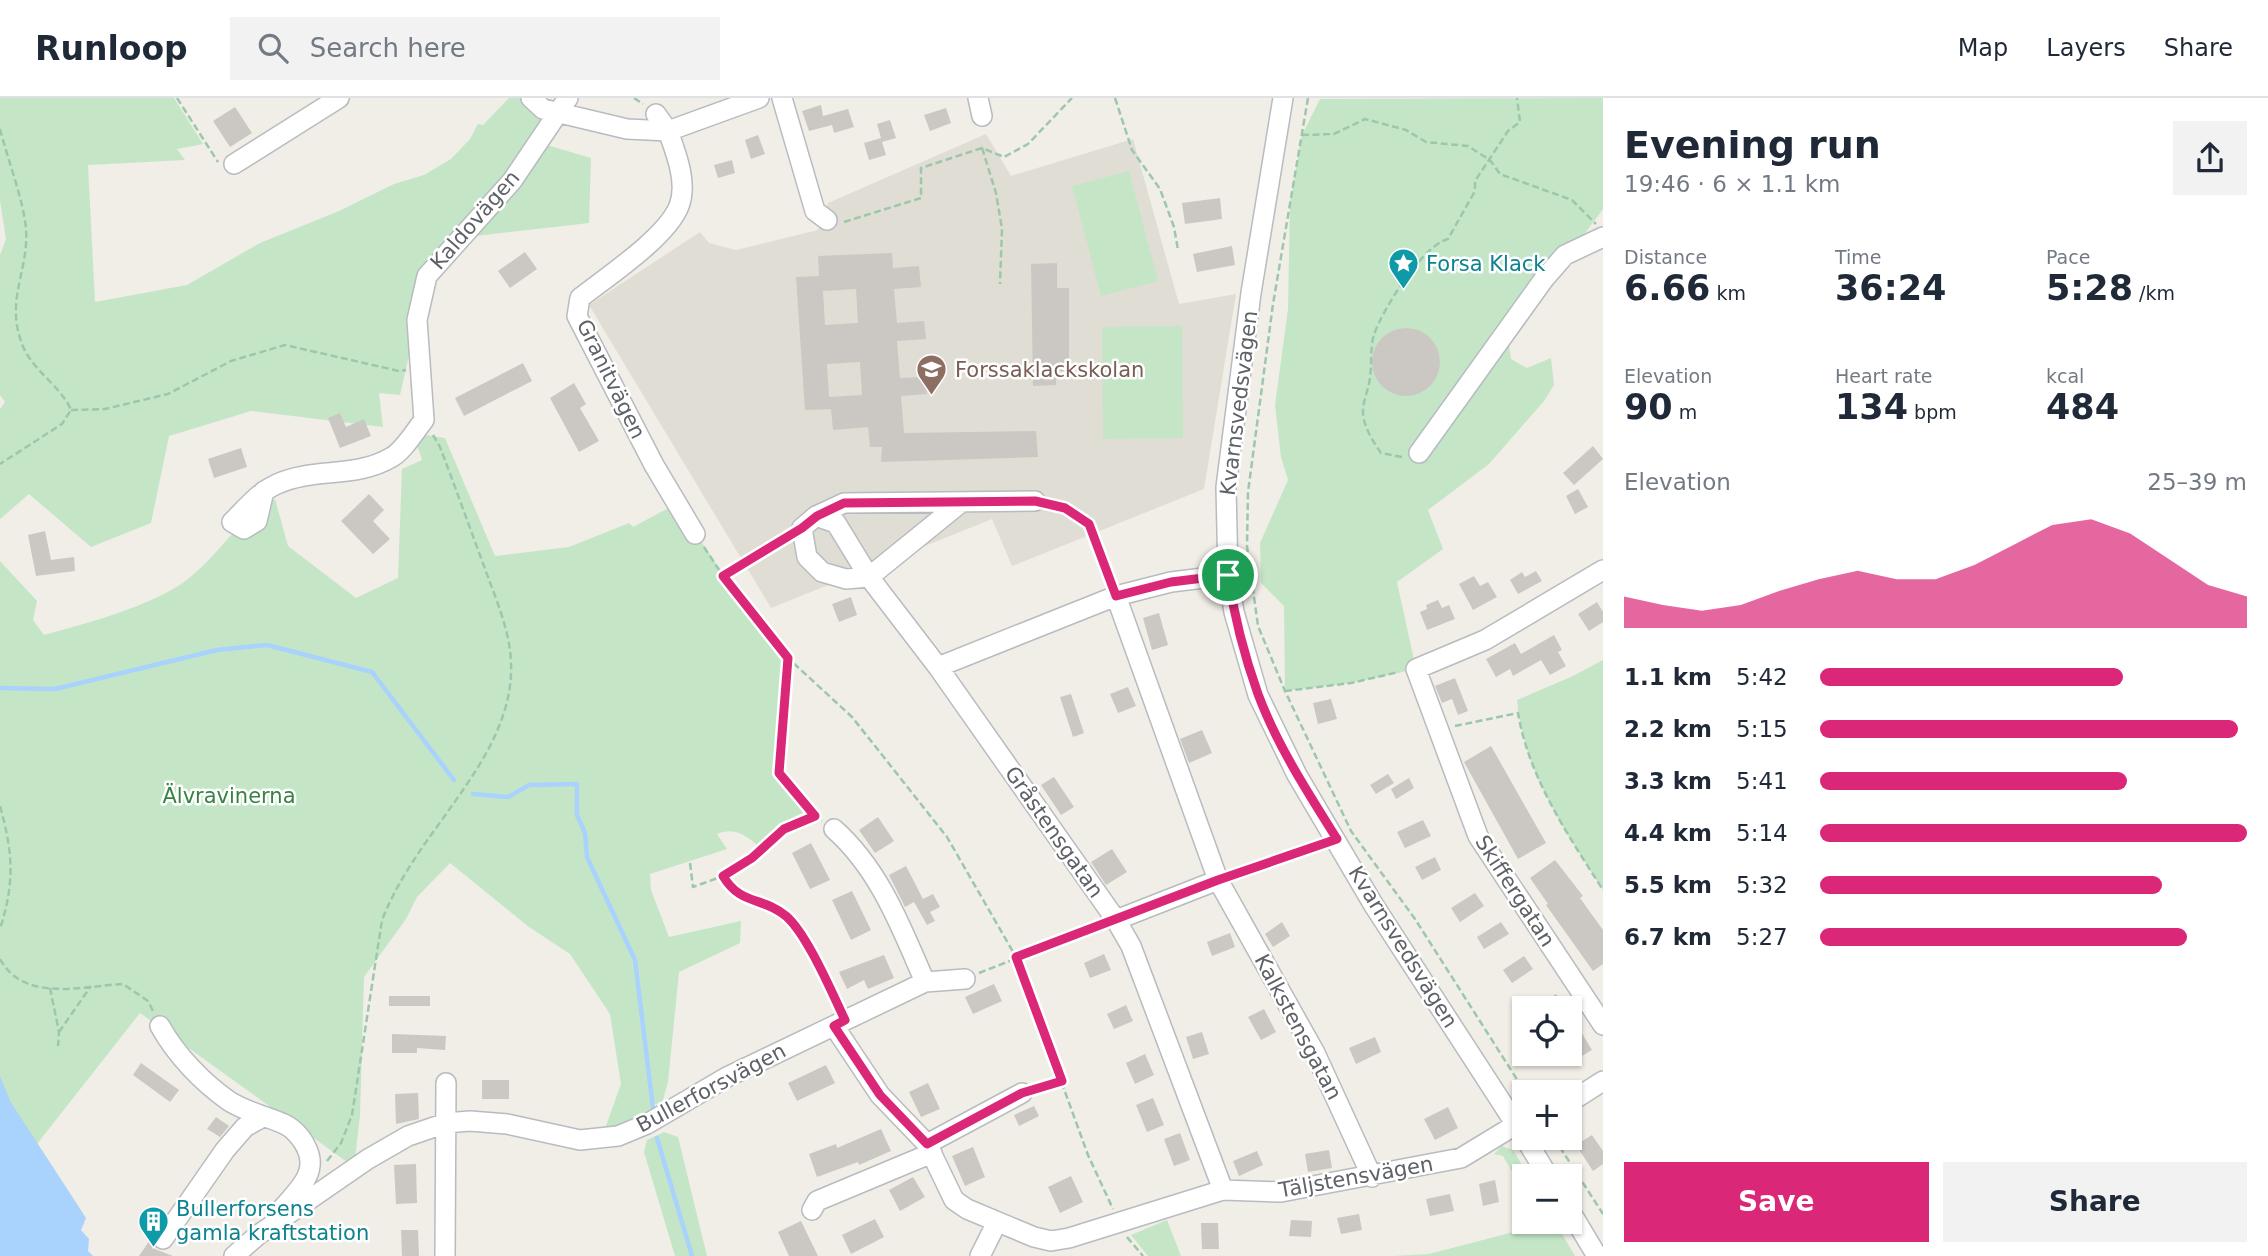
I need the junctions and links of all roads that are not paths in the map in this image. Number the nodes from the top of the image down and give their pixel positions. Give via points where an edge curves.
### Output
1 (339, 98) edge
2 (531, 98) edge
3 (759, 98) edge
4 (782, 98) edge
5 (1283, 98) edge
6 (562, 105) edge
7 (656, 114) dead end
8 (668, 131) junction
9 (234, 164) road end
10 (827, 220) road end
11 (1601, 232) edge
12 (1419, 453) road end
13 (1035, 501) road end
14 (959, 503) junction
15 (232, 522) dead end
16 (809, 522) junction
17 (695, 534) road end
18 (1603, 570) edge
19 (1228, 575) junction
20 (869, 577) junction
21 (1116, 596) junction
22 (938, 667) junction
23 (834, 829) road end
24 (1218, 880) junction
25 (1116, 919) junction
26 (965, 979) road end
27 (925, 982) junction
28 (839, 1023) junction
29 (1603, 1025) edge
30 (160, 1026) road end
31 (1603, 1081) edge
32 (446, 1083) dead end
33 (1022, 1093) road end
34 (1582, 1094) edge
35 (263, 1117) junction
36 (1512, 1118) edge
37 (446, 1123) junction
38 (1512, 1137) edge
39 (929, 1149) junction
40 (1372, 1177) junction
41 (1223, 1190) junction
42 (812, 1210) dead end
43 (997, 1222) junction
44 (1582, 1232) edge
45 (258, 1235) junction
46 (163, 1240) dead end
47 (234, 1256) edge
48 (445, 1256) edge
49 (980, 1256) edge
50 (1597, 1256) edge

1 - 9 street
2 - 6 street via 543,109
3 - 8 street
4 - 10 street via 815,211
5 - 19 street, Kvarnsvedsvägen via 1226,486
6 - 8 street via 627,129
6 - 15 street, Kaldovägen via 512,181 427,276 416,320 424,420 394,456 356,472 310,475 279,483 264,491 257,521 244,529
7 - 8 street, Granitvägen
8 - 17 street, Granitvägen via 681,178 680,204 667,227 580,298 577,316
11 - 12 street via 1564,255 1544,279
13 - 14 street
14 - 16 street via 844,503
14 - 20 street
16 - 20 street, Gråstensgatan via 836,523
16 - 20 street via 807,557 822,572 846,579
18 - 29 street, Skiffergatan via 1485,640 1416,669 1478,836
19 - 21 street via 1171,582
19 - 36 street, Kvarnsvedsvägen via 1258,695 1297,775 1344,835 1373,904
20 - 22 street, Gråstensgatan
21 - 22 street
21 - 24 street, Kalkstensgatan
22 - 25 street, Gråstensgatan
23 - 27 street via 856,849 889,901
24 - 25 street
24 - 40 street, Kalkstensgatan via 1315,1053
25 - 41 street, Gråstensgatan via 1131,946
26 - 27 street, Bullerforsvägen
27 - 28 street, Bullerforsvägen
28 - 37 street, Bullerforsvägen via 618,1136 580,1140 506,1124
28 - 39 street, Täljstensvägen via 880,1095
30 - 35 street via 168,1042 205,1082 231,1102
31 - 34 street
32 - 37 street
33 - 39 street
35 - 45 street via 287,1125 303,1139 312,1156 310,1173 301,1188
35 - 46 street via 244,1126
37 - 45 street, Bullerforsvägen via 408,1136 368,1159
37 - 48 street
38 - 40 street, Täljstensvägen via 1461,1158
39 - 42 street via 817,1201
39 - 43 street, Täljstensvägen via 954,1200
40 - 41 street, Täljstensvägen via 1281,1192
41 - 43 street, Täljstensvägen via 1051,1241
43 - 49 street
44 - 50 street
45 - 47 street, Bullerforsvägen

